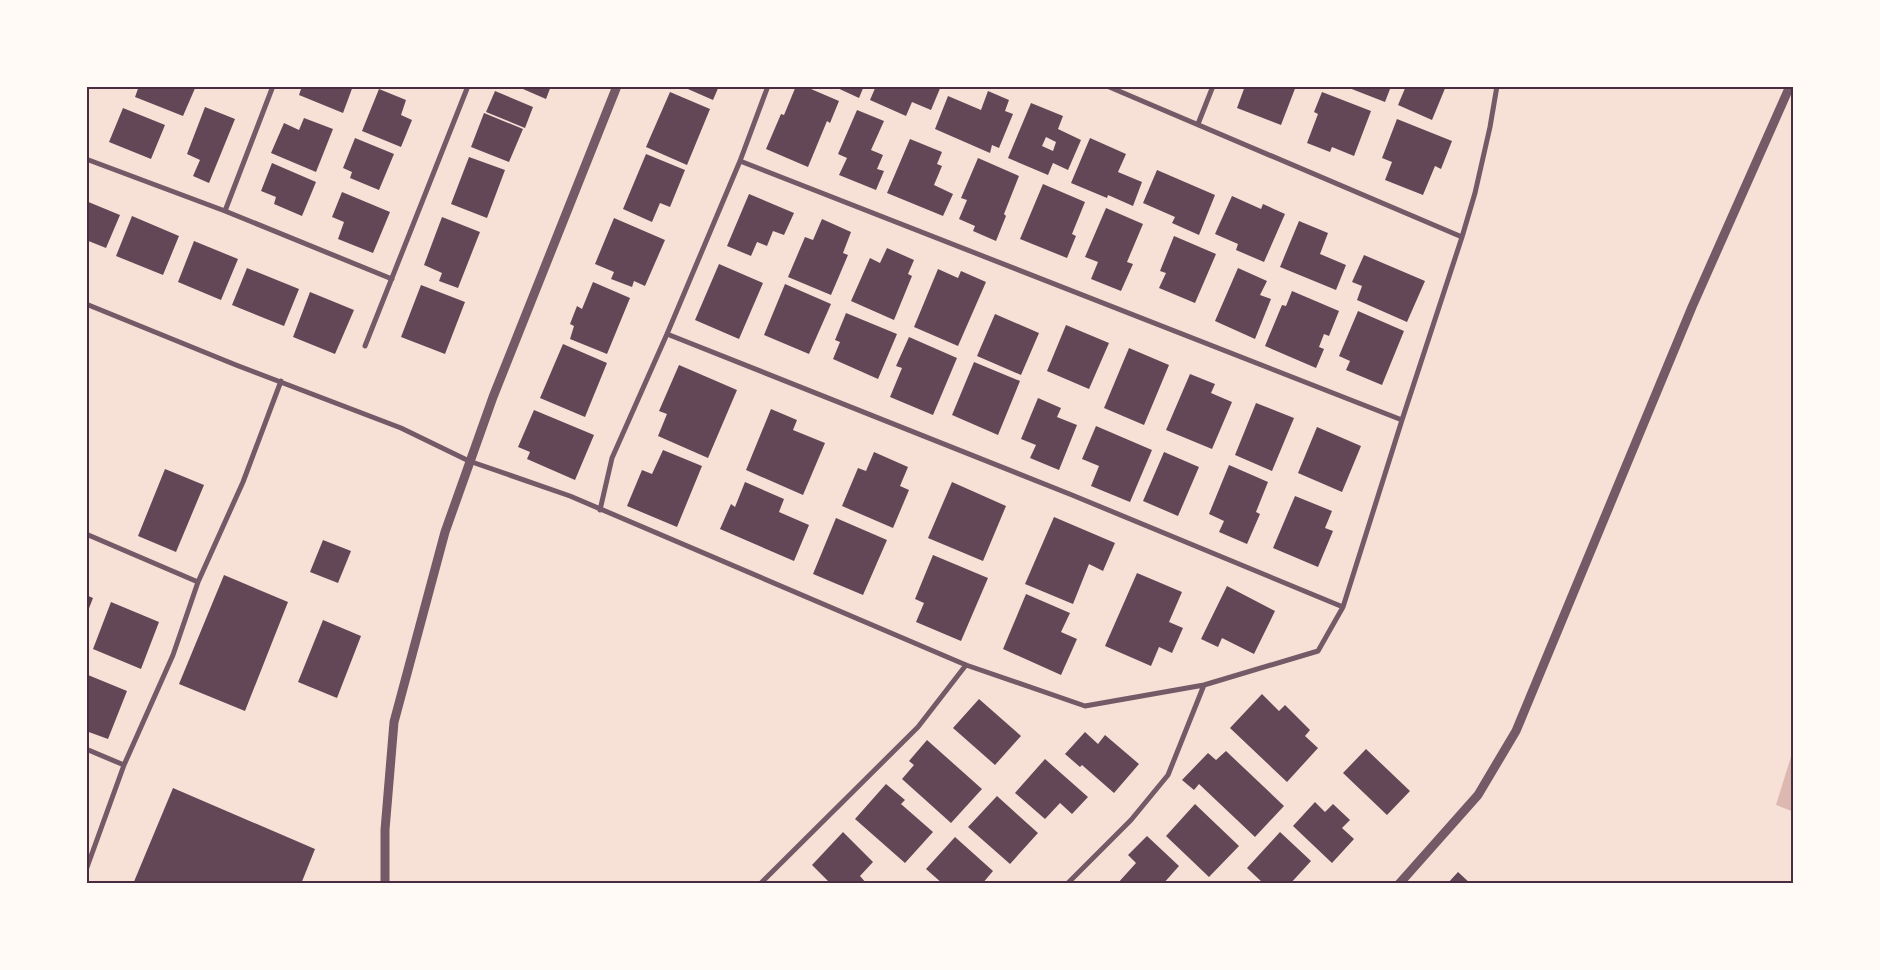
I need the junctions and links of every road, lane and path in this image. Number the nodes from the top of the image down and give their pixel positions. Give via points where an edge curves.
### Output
1 (273, 86) edge
2 (468, 86) edge
3 (617, 86) edge
4 (768, 86) edge
5 (1107, 86) edge
6 (1213, 86) edge
7 (1497, 86) edge
8 (1790, 86) edge
9 (1198, 124) junction
10 (86, 158) edge
11 (740, 161) junction
12 (225, 211) junction
13 (1462, 238) junction
14 (392, 279) junction
15 (86, 304) edge
16 (667, 334) junction
17 (365, 346) dead end
18 (280, 380) junction
19 (1402, 420) junction
20 (469, 461) junction
21 (600, 510) junction
22 (86, 534) edge
23 (198, 582) junction
24 (1343, 607) junction
25 (966, 665) junction
26 (1204, 685) junction
27 (86, 750) edge
28 (124, 765) junction
29 (86, 870) edge
30 (385, 884) edge
31 (760, 884) edge
32 (1067, 884) edge
33 (1399, 884) edge

1 - 12 street
2 - 14 street
3 - 20 street
4 - 11 street
5 - 9 street
6 - 9 street
7 - 13 street via 1486,146
8 - 33 street via 1692,307 1516,731 1478,796
9 - 13 street
10 - 12 street
11 - 16 street
11 - 19 street
12 - 14 street
13 - 19 street
14 - 17 street
15 - 18 street
16 - 21 street via 612,458
16 - 24 street via 1081,498
18 - 20 street via 401,428
18 - 23 street via 242,482
19 - 24 street
20 - 21 street via 570,496
20 - 30 street via 444,532 394,722 385,830
21 - 25 street
22 - 23 street
23 - 28 street via 173,655
24 - 26 street via 1318,652
25 - 26 street via 1085,706
25 - 31 street via 918,727
26 - 32 street via 1168,775 1131,820
27 - 28 street
28 - 29 street

